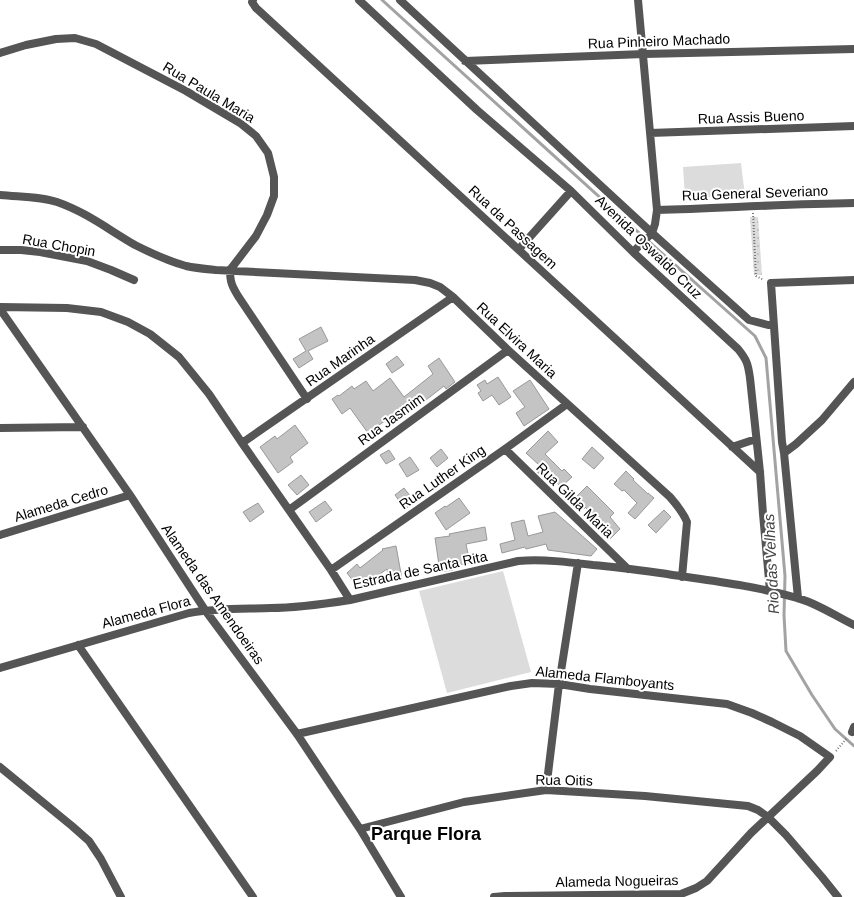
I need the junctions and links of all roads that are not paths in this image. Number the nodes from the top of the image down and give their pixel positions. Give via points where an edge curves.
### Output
1 (253, 0) edge
2 (360, 0) edge
3 (400, 0) edge
4 (638, 0) edge
5 (854, 49) edge
6 (0, 53) edge
7 (644, 54) junction
8 (465, 61) junction
9 (854, 126) edge
10 (650, 133) junction
11 (571, 191) junction
12 (0, 196) edge
13 (854, 203) edge
14 (657, 210) junction
15 (650, 234) junction
16 (519, 249) junction
17 (0, 250) edge
18 (633, 252) junction
19 (230, 270) junction
20 (134, 280) dead end
21 (854, 280) edge
22 (453, 297) junction
23 (0, 308) edge
24 (770, 325) junction
25 (508, 350) junction
26 (854, 382) edge
27 (307, 399) junction
28 (567, 404) junction
29 (83, 427) junction
30 (0, 428) edge
31 (756, 439) junction
32 (242, 444) junction
33 (732, 447) junction
34 (505, 449) junction
35 (784, 453) junction
36 (760, 472) junction
37 (130, 495) junction
38 (289, 510) junction
39 (0, 535) edge
40 (578, 563) junction
41 (628, 569) junction
42 (331, 570) junction
43 (682, 577) junction
44 (774, 591) junction
45 (795, 597) junction
46 (350, 600) junction
47 (205, 610) junction
48 (854, 625) edge
49 (78, 645) junction
50 (0, 668) edge
51 (560, 684) junction
52 (298, 734) junction
53 (830, 757) joint
54 (0, 767) edge
55 (546, 790) junction
56 (768, 817) junction
57 (360, 829) junction
58 (121, 897) edge
59 (253, 897) edge
60 (401, 897) edge
61 (494, 897) edge
62 (838, 897) edge

1 - 16 street, Rua da Passagem via 256,8
2 - 11 street, Avenida Oswaldo Cruz via 477,110
3 - 8 street, Avenida Oswaldo Cruz
4 - 7 street
5 - 7 street, Rua Pinheiro Machado
6 - 19 street, Rua Paula Maria via 56,39 75,38 96,44 186,91 240,123 256,136 268,153 274,177 274,196 256,236
7 - 8 street, Rua Pinheiro Machado
7 - 10 street
8 - 15 street, Avenida Oswaldo Cruz
9 - 10 street, Rua Assis Bueno
10 - 14 street
11 - 16 street
11 - 18 street, Avenida Oswaldo Cruz
12 - 19 street via 56,202 76,210 163,258 185,266
13 - 14 street, Rua General Severiano
14 - 15 street
15 - 18 street
15 - 24 street, Avenida Oswaldo Cruz via 749,320
16 - 33 street, Rua da Passagem
17 - 20 street, Rua Chopin via 40,252 87,261
18 - 31 street, Avenida Oswaldo Cruz via 745,357 750,378
19 - 22 street, Rua Elvira Maria via 415,280 430,282
19 - 27 street via 230,280 238,296
21 - 24 street via 771,283
22 - 25 street, Rua Elvira Maria
22 - 27 street, Rua Marinha
23 - 29 street, Alameda das Amendoeiras
23 - 32 street, Estrada de Santa Rita via 66,308 101,312 150,334 179,357 209,394
24 - 35 street
25 - 28 street, Rua Elvira Maria
25 - 38 street, Rua Jasmim
26 - 35 street via 822,420
27 - 32 street, Rua Marinha
28 - 34 street, Rua Luther King
28 - 43 street, Rua Elvira Maria via 670,497 684,514 686,522
29 - 30 street
29 - 37 street, Alameda das Amendoeiras
31 - 33 street
31 - 36 street, Avenida Oswaldo Cruz
32 - 38 street, Estrada de Santa Rita
33 - 36 street, Rua da Passagem
34 - 41 street, Rua Gilda Maria
34 - 42 street, Rua Luther King
35 - 45 street
36 - 44 street, Avenida Oswaldo Cruz
37 - 39 street, Alameda Cedro
37 - 47 street, Alameda das Amendoeiras
38 - 42 street, Estrada de Santa Rita
40 - 41 street, Estrada de Santa Rita
40 - 46 street, Estrada de Santa Rita via 518,561
40 - 51 street
41 - 43 street, Estrada de Santa Rita
42 - 46 street, Estrada de Santa Rita
43 - 44 street, Estrada de Santa Rita
44 - 45 street, Estrada de Santa Rita
45 - 48 street, Estrada de Santa Rita
46 - 47 street, Alameda Flora via 300,607
47 - 49 street, Alameda Flora
47 - 52 street, Alameda das Amendoeiras
49 - 50 street, Alameda Flora
49 - 59 street
51 - 52 street, Alameda Flamboyants via 532,683 511,686
51 - 53 street, Alameda Flamboyants via 727,704 752,712 800,736
51 - 55 street
52 - 57 street, Alameda das Amendoeiras
53 - 56 street, Alameda Nogueiras
54 - 58 street via 89,841
55 - 56 street, Rua Oitis via 732,804 748,806
55 - 57 street, Rua Oitis via 464,802
56 - 61 street, Alameda Nogueiras via 707,881 681,894
56 - 62 street, Rua Oitis
57 - 60 street, Alameda das Amendoeiras

